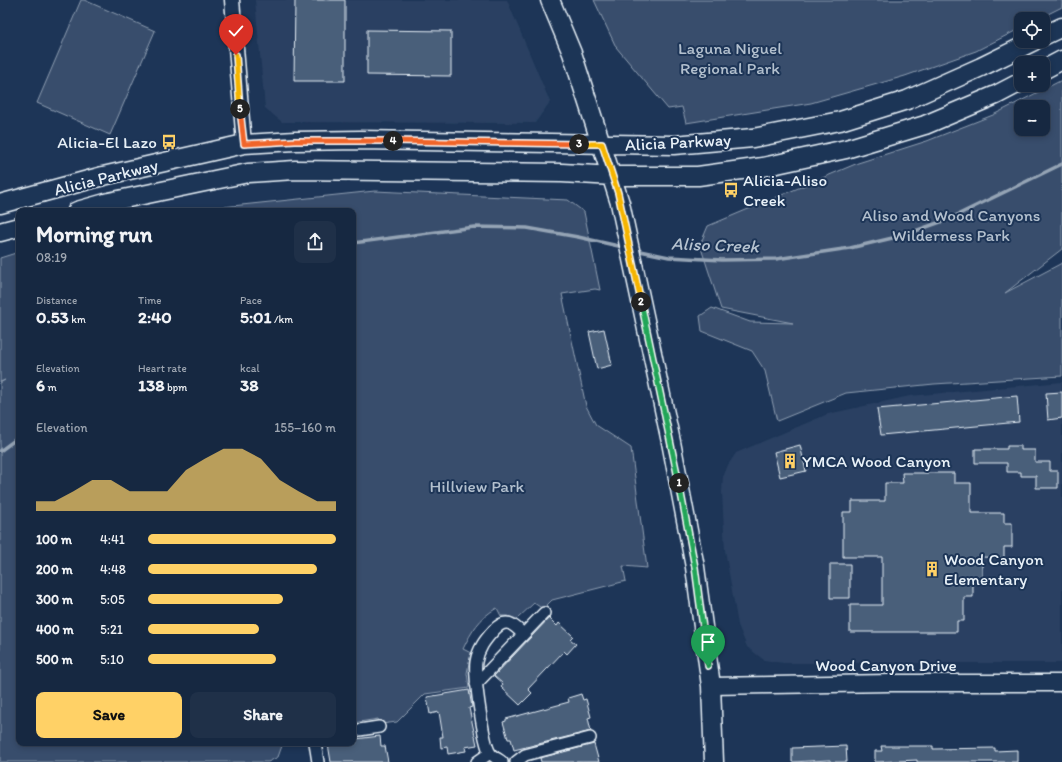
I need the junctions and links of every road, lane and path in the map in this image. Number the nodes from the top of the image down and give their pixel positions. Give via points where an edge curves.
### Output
1 (232, 0) edge
2 (550, 0) edge
3 (1062, 27) edge
4 (1050, 33) edge
5 (1020, 48) edge
6 (1062, 60) edge
7 (1050, 66) edge
8 (1014, 85) edge
9 (244, 144) junction
10 (602, 144) junction
11 (613, 176) junction
12 (0, 204) edge
13 (88, 208) edge
14 (16, 228) edge
15 (0, 232) edge
16 (544, 613) dead end
17 (523, 634) junction
18 (1062, 683) edge
19 (476, 684) junction
20 (711, 686) junction
21 (379, 727) dead end
22 (356, 731) edge
23 (590, 738) dead end
24 (315, 746) edge
25 (490, 753) junction
26 (318, 762) edge
27 (477, 762) edge
28 (502, 762) edge
29 (516, 762) edge
30 (714, 762) edge

1 - 9 street
2 - 10 main road via 572,54
3 - 4 main road
5 - 10 main road, Alicia Parkway via 907,100 840,121 753,138 674,145
6 - 7 main road
8 - 11 main road, Alicia Parkway via 925,125 846,149 763,167 698,176
9 - 10 main road, Alicia Parkway via 360,140
9 - 12 main road, Alicia Parkway via 103,176
10 - 11 main road
11 - 13 main road, Alicia Parkway via 415,170 279,171 248,173
11 - 20 main road via 671,442 695,567
14 - 15 main road
16 - 17 street
17 - 19 street
17 - 19 street via 513,625 503,623 498,626 479,651
18 - 20 main road, Wood Canyon Drive
19 - 25 street via 483,730
20 - 30 main road
21 - 22 street
23 - 29 street via 525,755
24 - 26 street
25 - 27 street
25 - 28 street

